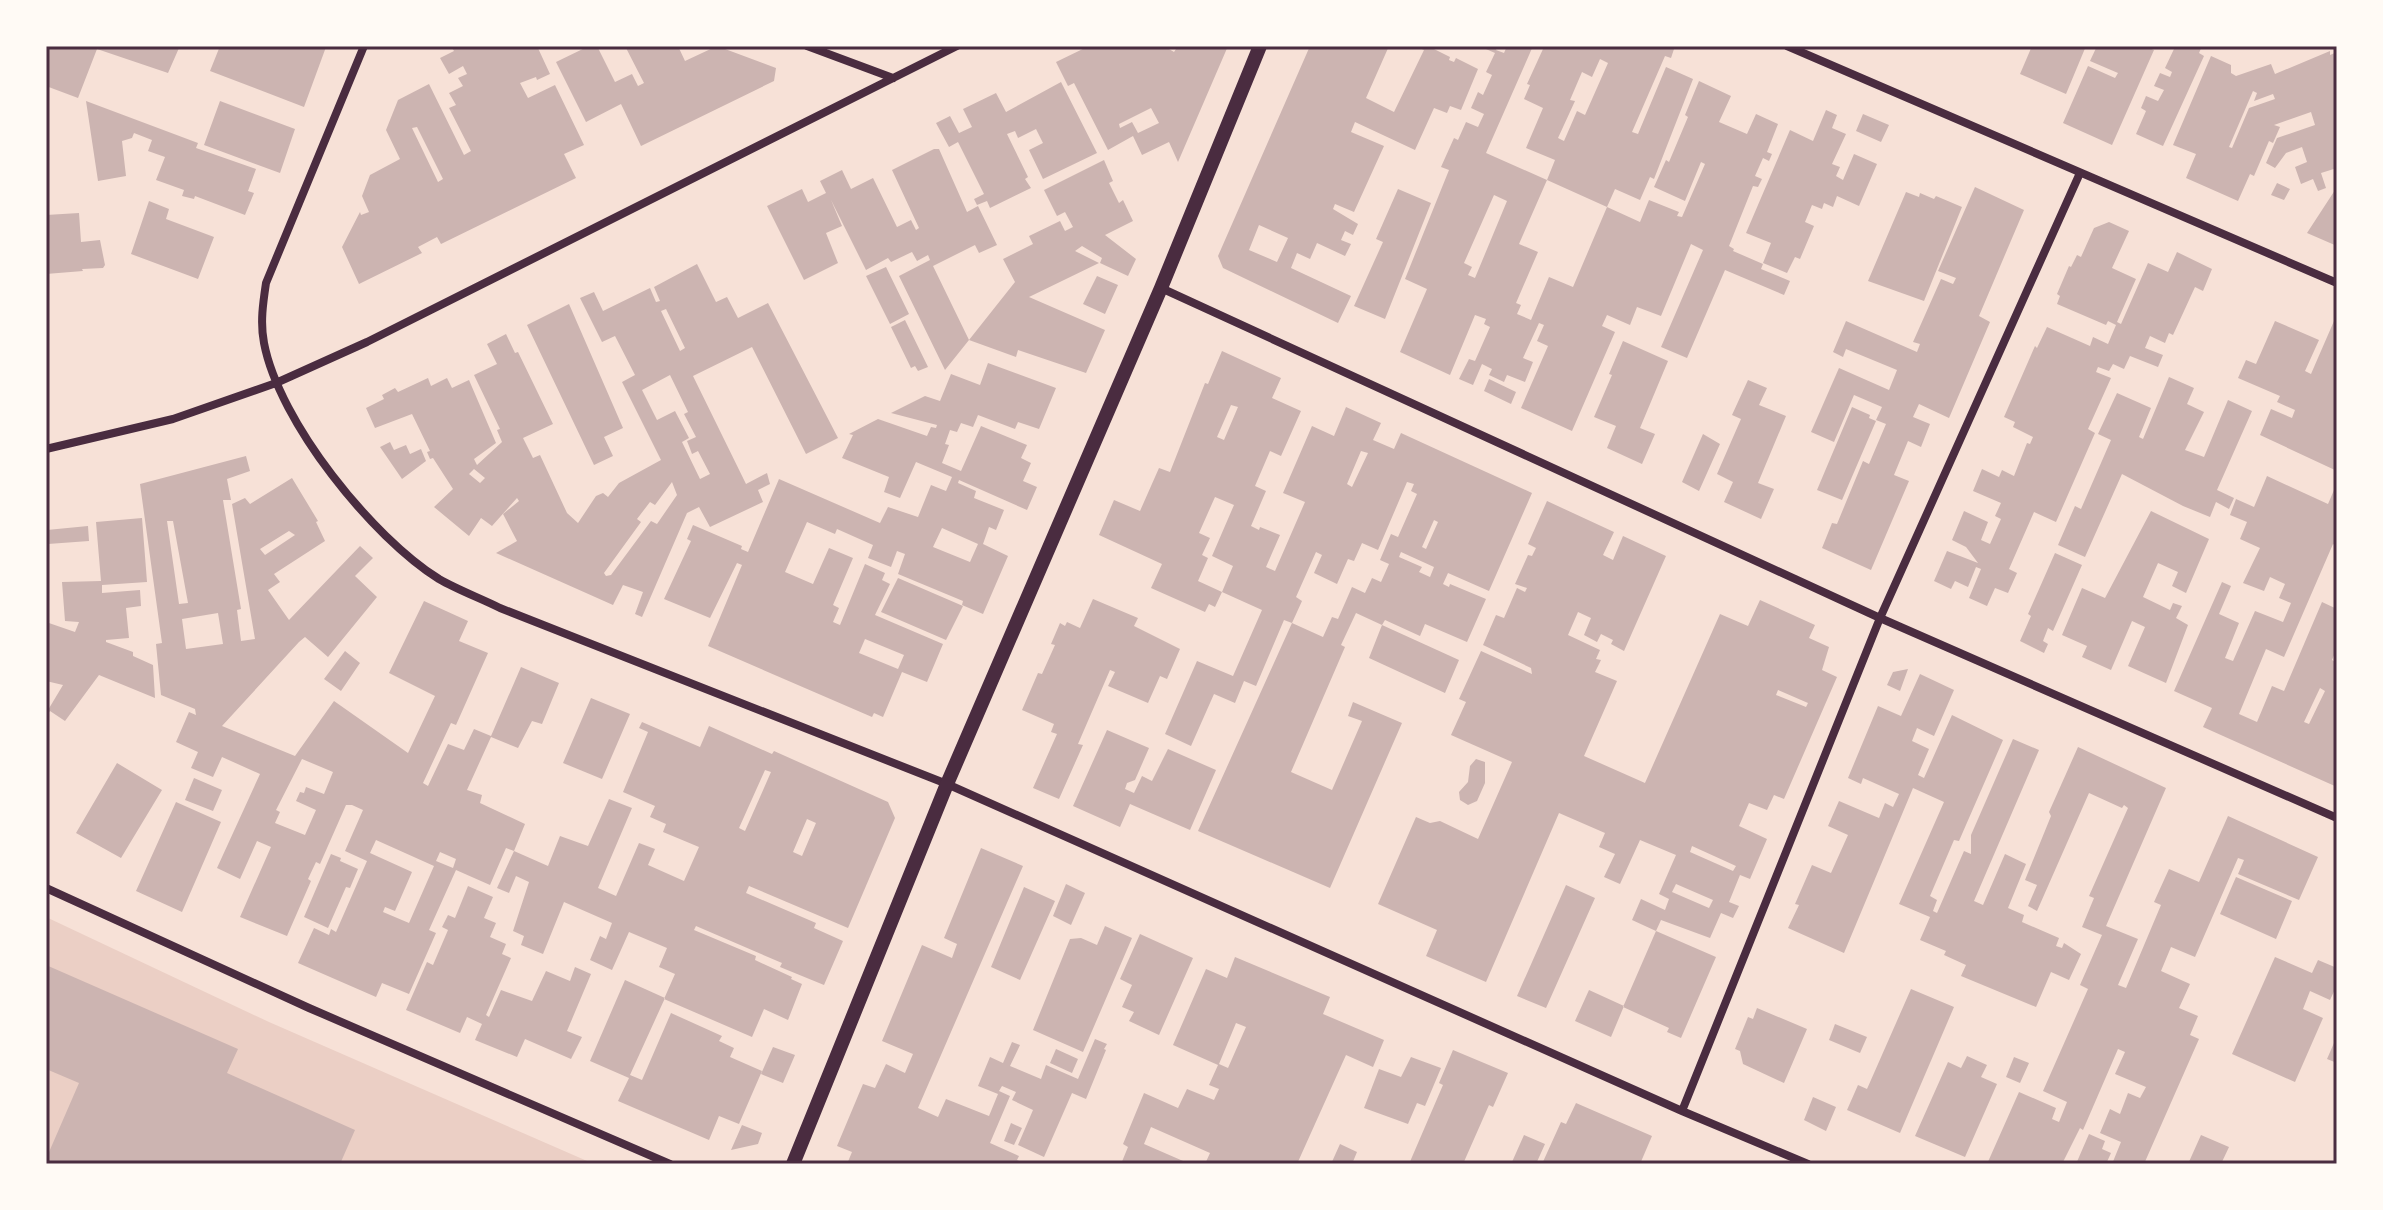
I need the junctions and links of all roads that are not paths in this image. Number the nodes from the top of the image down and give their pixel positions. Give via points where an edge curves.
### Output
1 (364, 46) edge
2 (807, 46) edge
3 (957, 46) edge
4 (1260, 46) edge
5 (1787, 46) edge
6 (893, 78) junction
7 (2080, 173) junction
8 (2337, 283) edge
9 (1161, 288) junction
10 (276, 383) junction
11 (46, 449) edge
12 (1880, 618) junction
13 (947, 784) junction
14 (2337, 818) edge
15 (46, 888) edge
16 (1682, 1111) junction
17 (670, 1164) edge
18 (793, 1164) edge
19 (1808, 1164) edge

1 - 10 street via 266,283 264,344
2 - 6 street
3 - 6 street
4 - 9 street
5 - 7 street
6 - 10 street
7 - 8 street
7 - 12 street
9 - 12 street
9 - 13 street
10 - 11 street via 173,419
10 - 13 street via 300,430 347,494 439,579 500,608
12 - 14 street
12 - 16 street
13 - 16 street
13 - 18 street
15 - 17 street
16 - 19 street

